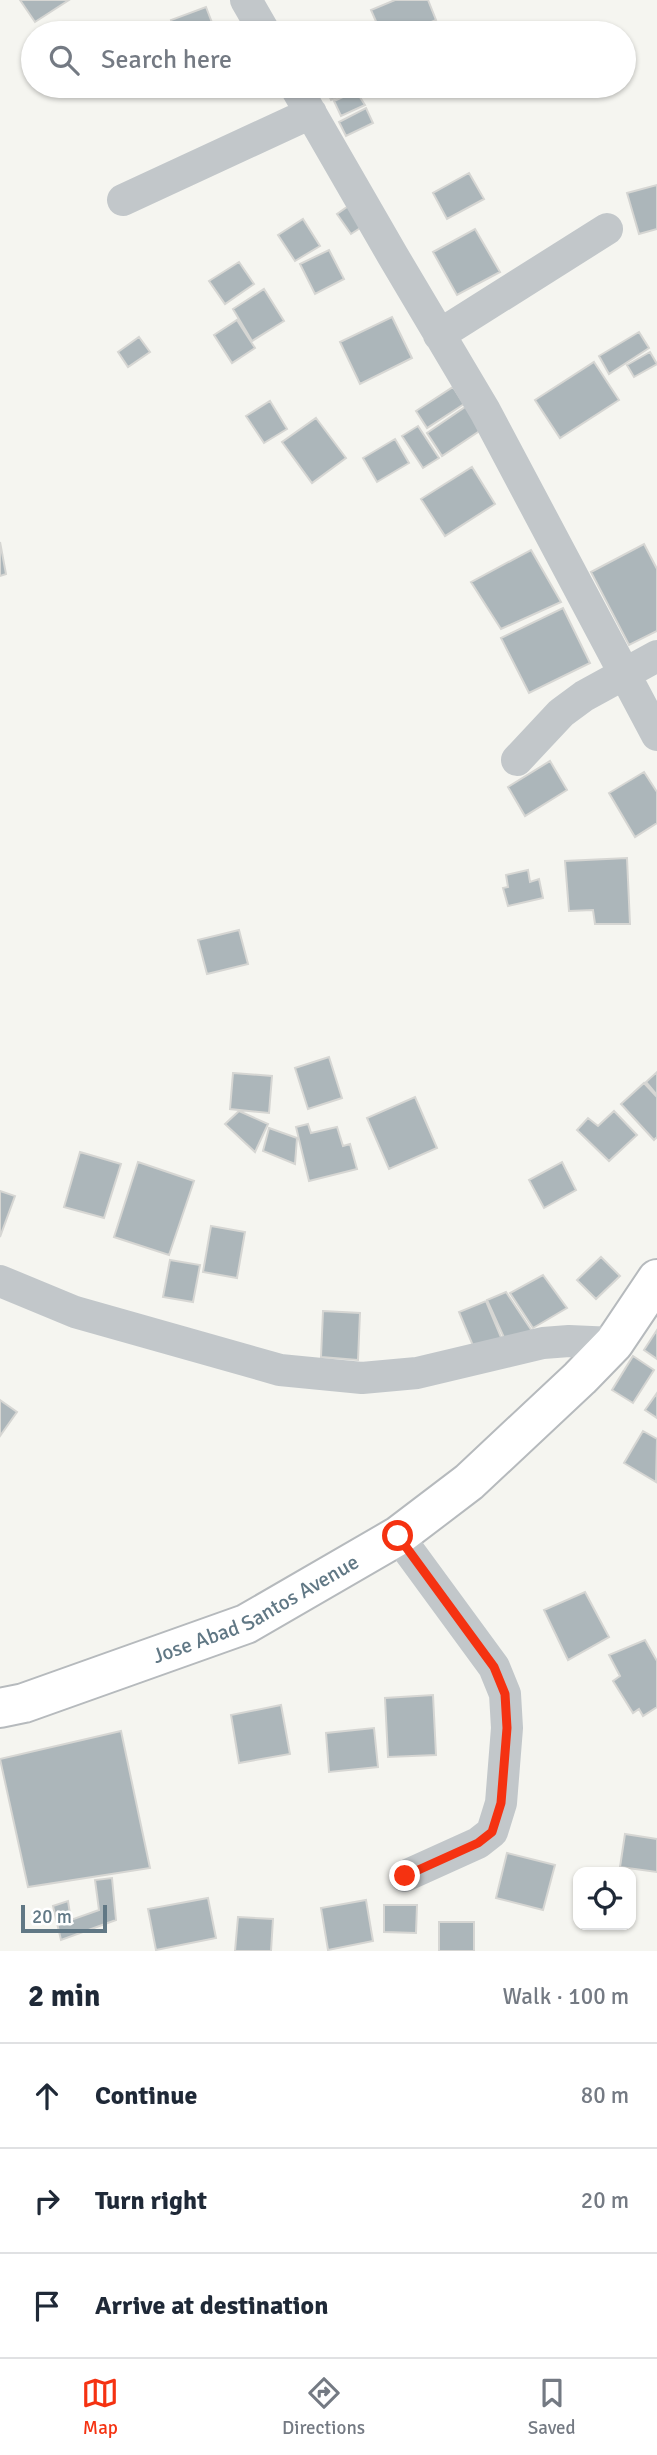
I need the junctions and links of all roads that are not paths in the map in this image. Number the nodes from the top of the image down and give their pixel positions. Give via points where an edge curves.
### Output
1 (246, 0) edge
2 (258, 21) edge
3 (302, 98) edge
4 (311, 113) junction
5 (123, 200) dead end
6 (607, 229) dead end
7 (439, 335) junction
8 (657, 656) edge
9 (625, 673) junction
10 (657, 735) edge
11 (517, 760) dead end
12 (657, 1279) edge
13 (0, 1281) edge
14 (614, 1343) junction
15 (398, 1536) junction
16 (0, 1708) edge
17 (405, 1876) dead end

1 - 2 street
3 - 4 street
4 - 5 street
4 - 7 street
6 - 7 street
7 - 9 street via 485,411
8 - 9 street
9 - 10 street
9 - 11 street via 561,713
12 - 14 highway, Jose Abad Santos Avenue
13 - 14 street via 75,1312 293,1372 362,1378 416,1373 543,1343
14 - 15 highway, Jose Abad Santos Avenue via 469,1482
15 - 16 highway, Jose Abad Santos Avenue via 246,1624
15 - 17 street via 494,1667 505,1694 507,1728 501,1803 492,1832

